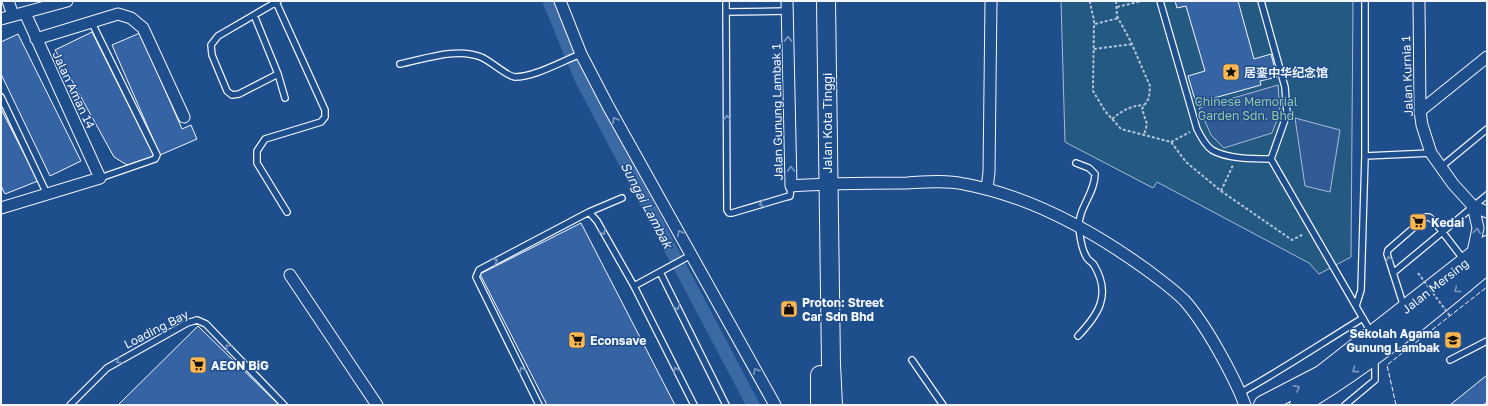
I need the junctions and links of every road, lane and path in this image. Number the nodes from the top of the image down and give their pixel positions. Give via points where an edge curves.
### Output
1 (8, 1) edge
2 (67, 1) edge
3 (560, 1) edge
4 (726, 1) edge
5 (826, 1) edge
6 (991, 1) edge
7 (1091, 1) edge
8 (1116, 1) edge
9 (1142, 1) edge
10 (1160, 1) edge
11 (1261, 1) edge
12 (1365, 1) edge
13 (1419, 1) edge
14 (277, 2) edge
15 (787, 6) edge
16 (1117, 7) junction
17 (25, 12) junction
18 (726, 12) junction
19 (254, 15) junction
20 (13, 16) junction
21 (1119, 18) junction
22 (1, 19) edge
23 (91, 21) junction
24 (1094, 24) junction
25 (36, 39) junction
26 (1132, 44) junction
27 (1094, 50) junction
28 (581, 54) junction
29 (1487, 57) edge
30 (400, 64) dead end
31 (278, 74) junction
32 (1, 97) edge
33 (285, 98) dead end
34 (1144, 106) junction
35 (1420, 110) junction
36 (184, 117) dead end
37 (1112, 119) junction
38 (1196, 129) junction
39 (1487, 129) edge
40 (1144, 135) junction
41 (1171, 142) junction
42 (1431, 153) junction
43 (1365, 156) junction
44 (1236, 157) junction
45 (1271, 159) junction
46 (1076, 163) dead end
47 (1441, 167) junction
48 (100, 178) junction
49 (828, 183) junction
50 (791, 186) junction
51 (987, 189) junction
52 (1221, 191) junction
53 (46, 194) junction
54 (1487, 195) edge
55 (622, 198) dead end
56 (1473, 206) junction
57 (1, 208) edge
58 (287, 212) dead end
59 (589, 212) junction
60 (1487, 212) edge
61 (1079, 228) junction
62 (1312, 230) junction
63 (1442, 232) junction
64 (829, 244) junction
65 (1487, 245) edge
66 (688, 257) junction
67 (1475, 261) edge
68 (660, 272) junction
69 (1393, 273) junction
70 (1418, 273) dead end
71 (290, 276) dead end
72 (634, 286) junction
73 (1356, 306) junction
74 (1405, 310) junction
75 (1450, 316) dead end
76 (1363, 318) junction
77 (1078, 336) dead end
78 (1373, 336) junction
79 (1487, 341) edge
80 (1374, 356) junction
81 (912, 360) dead end
82 (1450, 360) dead end
83 (831, 364) junction
84 (1240, 393) junction
85 (70, 405) edge
86 (284, 405) edge
87 (377, 405) edge
88 (539, 405) edge
89 (694, 405) edge
90 (726, 405) edge
91 (775, 405) edge
92 (820, 405) edge
93 (833, 405) edge
94 (838, 405) edge
95 (943, 405) edge
96 (1245, 405) edge
97 (1263, 405) edge
98 (1300, 405) edge
99 (1345, 405) edge

1 - 20 street
2 - 17 street
3 - 28 street
4 - 18 lane
5 - 49 highway, Jalan Kota Tinggi
6 - 51 street
7 - 24 path
8 - 16 path
9 - 16 path
10 - 38 lane
11 - 45 lane via 1285,87 1287,114
12 - 43 lane
13 - 35 street, Jalan Kurnia 1
14 - 19 lane
14 - 58 lane via 325,110 325,117 321,122 266,139 257,151 257,162
15 - 18 lane
50 -> 15 street, Jalan Gunung Lambak 1
16 - 21 path
17 - 20 street
17 - 25 street, Jalan Aman 14
50 -> 18 lane via 790,196 732,213 727,210
19 - 31 lane
19 - 31 lane via 218,36 211,45 212,55 227,91 232,95
20 - 22 street
21 - 24 path
21 - 26 path
23 - 25 street
23 - 36 street via 118,14 131,18 143,28
23 - 48 lane via 157,155 156,159
24 - 27 path
25 - 48 street, Jalan Aman 14
26 - 27 path
26 - 34 path via 1150,86 1149,98
27 - 37 path via 1093,91
28 - 30 lane via 527,75 513,77 482,57 466,53
66 -> 28 street
29 - 35 street
31 - 33 lane
32 - 53 lane
34 - 37 path via 1123,109
34 - 40 path
35 - 42 street, Jalan Kurnia 1
37 - 40 path via 1121,129
38 - 41 path
38 - 44 lane via 1211,149
39 - 47 lane
40 - 41 path
41 - 52 path via 1186,162
42 - 43 lane
42 - 47 street, Jalan Kurnia 1
43 - 73 lane via 1361,290
44 - 45 lane
44 - 52 path
45 - 62 lane
46 - 61 lane via 1089,168 1095,174 1095,184 1083,210
47 - 56 street, Jalan Kurnia 1
48 - 53 street
49 - 50 street, Jalan Gunung Lambak 1
49 - 51 street, Jalan Gunung Lambak 1 via 944,182
49 - 64 highway, Jalan Kota Tinggi
51 - 61 street, Jalan Gunung Lambak 1 via 1034,206
52 - 62 path via 1292,240
53 - 57 street
54 - 56 lane
55 - 59 lane
56 - 60 street
56 - 63 lane
67 -> 56 street via 1478,223
59 -> 72 lane via 597,221
88 -> 59 lane via 476,277 479,270
61 - 77 lane via 1086,256 1094,265 1100,279 1102,300 1095,317
61 - 84 street, Jalan Gunung Lambak 1 via 1136,262 1184,301 1210,338
62 - 73 lane
63 - 67 lane
63 - 69 lane
69 -> 63 lane via 1387,254 1391,245 1426,217 1430,217
64 - 83 highway, Jalan Kota Tinggi
64 - 92 highway, Jalan Kota Tinggi via 820,339
65 - 67 highway, Jalan Mersing
66 - 68 lane
91 -> 66 street
67 - 74 highway, Jalan Mersing
67 -> 80 highway, Jalan Mersing
68 - 72 lane
68 -> 90 lane
69 - 74 lane
70 - 75 path, bridge
71 - 87 street
89 -> 72 lane
73 - 76 lane
74 - 78 highway, Jalan Mersing
76 - 78 lane
76 - 84 lane via 1305,352 1282,370
97 -> 78 highway, Jalan Mersing via 1321,375
79 - 82 lane
80 -> 98 highway, Jalan Mersing
80 - 99 lane via 1375,380
81 - 95 lane
83 - 93 highway, Jalan Kota Tinggi
83 - 94 highway
84 - 96 street, Jalan Gunung Lambak 1
86 -> 85 lane, Loading Bay via 206,324 197,320 187,323 107,368

